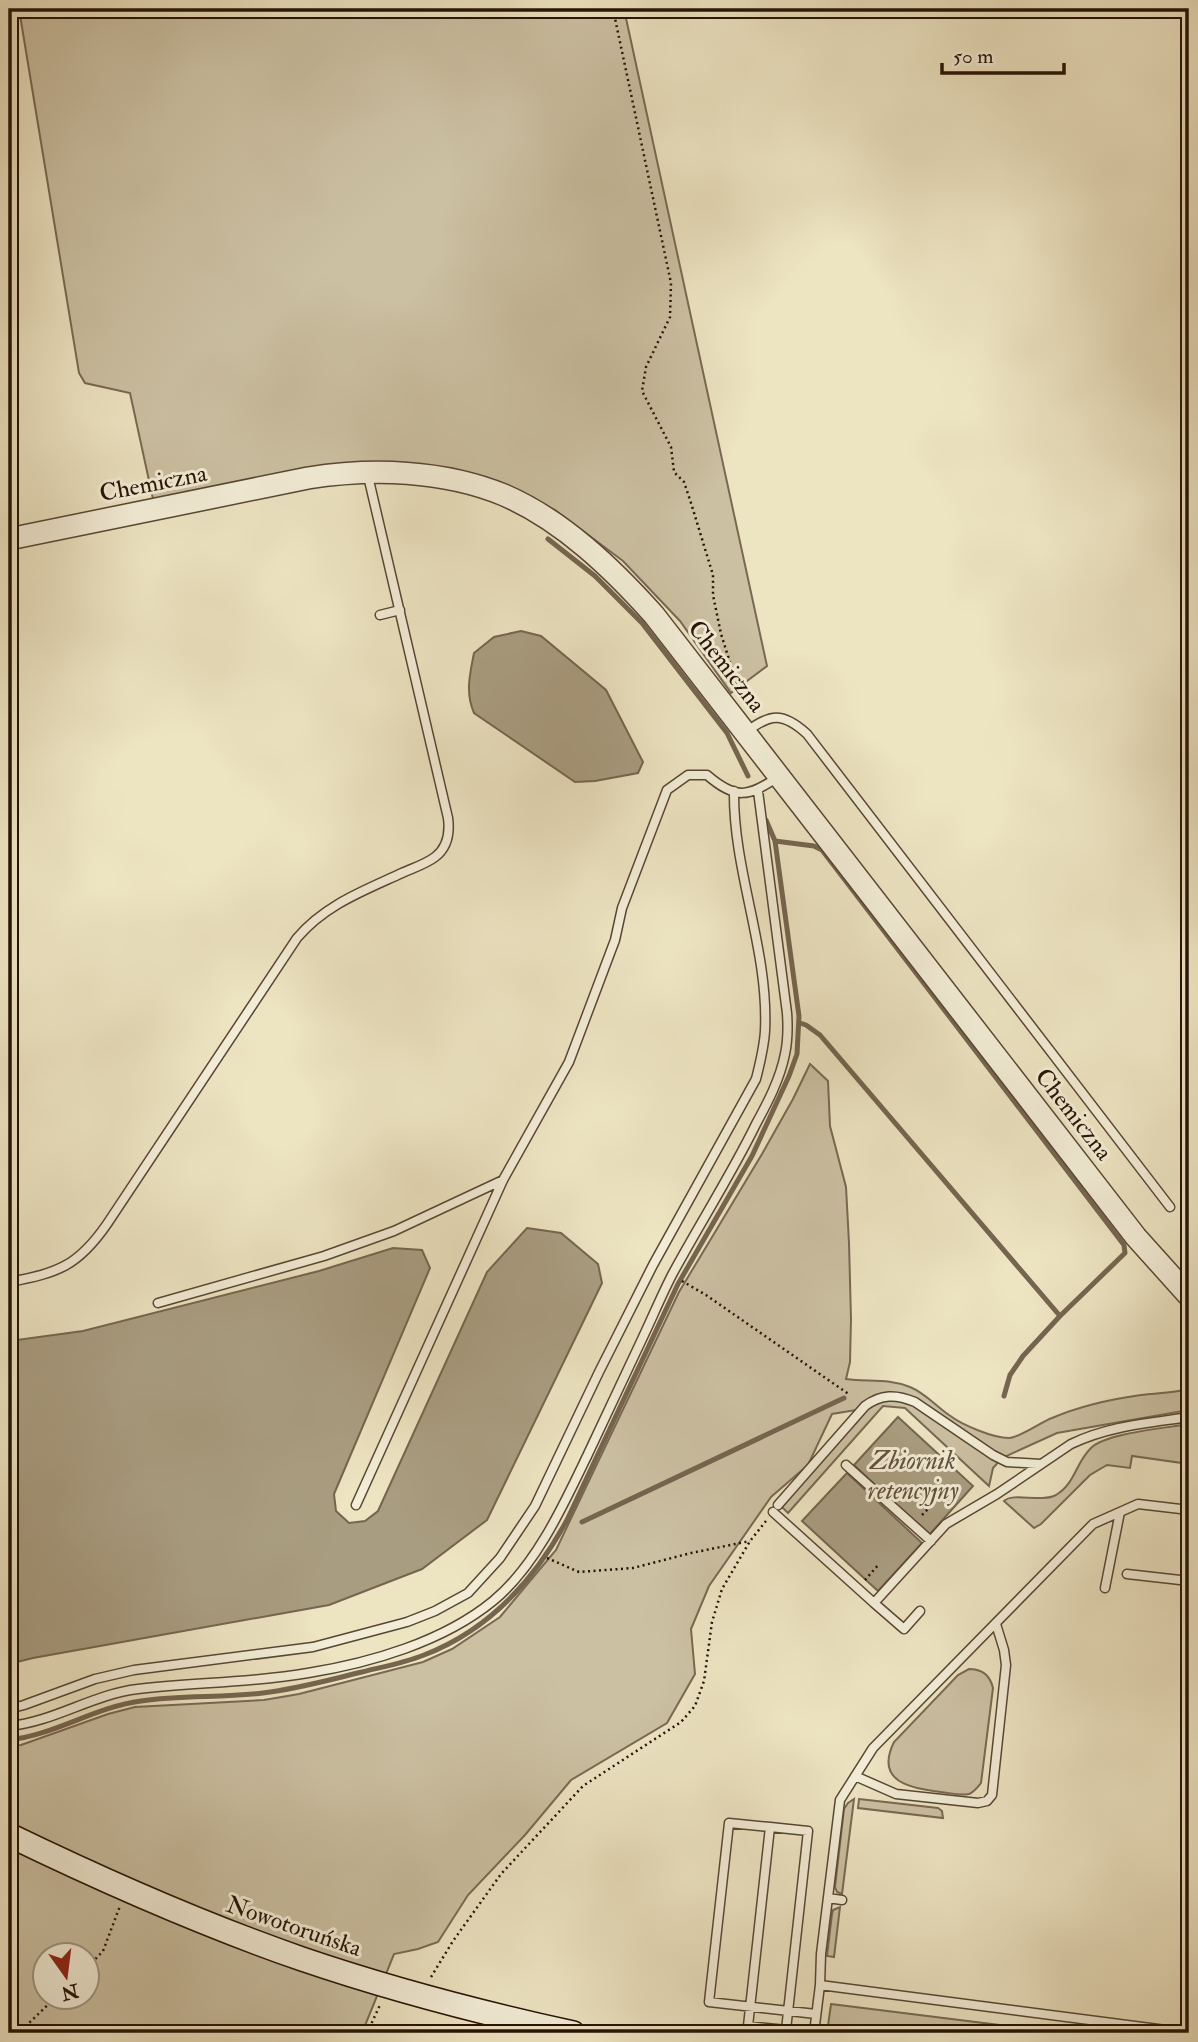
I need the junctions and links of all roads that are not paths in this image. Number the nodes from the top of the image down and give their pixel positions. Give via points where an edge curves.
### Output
1 (368, 473) junction
2 (9, 538) edge
3 (400, 610) junction
4 (380, 615) dead end
5 (743, 729) junction
6 (779, 776) junction
7 (734, 791) junction
8 (758, 791) junction
9 (503, 1180) junction
10 (1170, 1207) dead end
11 (9, 1282) edge
12 (1189, 1296) edge
13 (158, 1303) dead end
14 (1189, 1417) edge
15 (1041, 1464) junction
16 (846, 1465) dead end
17 (356, 1505) dead end
18 (1189, 1510) edge
19 (1120, 1512) junction
20 (931, 1541) junction
21 (1127, 1574) dead end
22 (1189, 1581) edge
23 (1105, 1588) dead end
24 (874, 1603) junction
25 (920, 1611) dead end
26 (996, 1624) junction
27 (9, 1709) edge
28 (9, 1726) edge
29 (855, 1776) junction
30 (770, 1827) junction
31 (9, 1835) edge
32 (828, 1898) junction
33 (842, 1899) dead end
34 (820, 1985) junction
35 (750, 2007) junction
36 (788, 2011) junction
37 (816, 2014) junction
38 (573, 2033) edge
39 (814, 2033) edge
40 (1189, 2033) edge

1 - 2 street, Chemiczna via 308,478
1 - 3 lane
1 - 5 street, Chemiczna via 408,474 474,485 538,513 631,589
3 - 4 lane
3 - 11 lane via 448,818 450,830 444,848 426,862 344,900 306,927 92,1245 64,1266
5 - 6 street, Chemiczna
5 - 10 lane via 764,719 781,718 807,734
6 - 8 lane
6 - 12 street, Chemiczna via 1136,1237
7 - 8 lane
7 - 9 lane via 707,775 688,775 667,790 569,1062
7 - 27 lane via 765,1015 756,1079 653,1265 535,1506 500,1558 468,1593 407,1622 313,1647 134,1670
8 - 28 lane via 787,1013 786,1052 780,1072 744,1149 672,1276 570,1493 513,1581 462,1623 360,1662 260,1681 133,1690
9 - 13 lane via 348,1248
9 - 17 lane
14 - 15 lane via 1100,1432
15 - 20 lane via 946,1524
15 - 24 lane via 1007,1462 906,1398 887,1396 864,1406 776,1508
16 - 20 lane
18 - 19 lane via 1138,1504
19 - 23 lane
19 - 26 lane via 1093,1524
20 - 24 lane
21 - 22 lane
24 - 25 lane via 904,1629
26 - 29 lane via 873,1748
26 - 29 lane via 1006,1665 992,1795 987,1801 896,1794
29 - 32 lane via 840,1800
30 - 35 lane
30 - 35 lane via 729,1823 709,2002
30 - 36 lane via 808,1832
31 - 38 main road, Nowotoruńska via 126,1890 302,1959
32 - 33 lane
32 - 34 lane
34 - 37 lane
34 - 40 lane
35 - 36 lane
35 - 36 lane via 748,2026 786,2030
36 - 37 lane
37 - 39 lane

